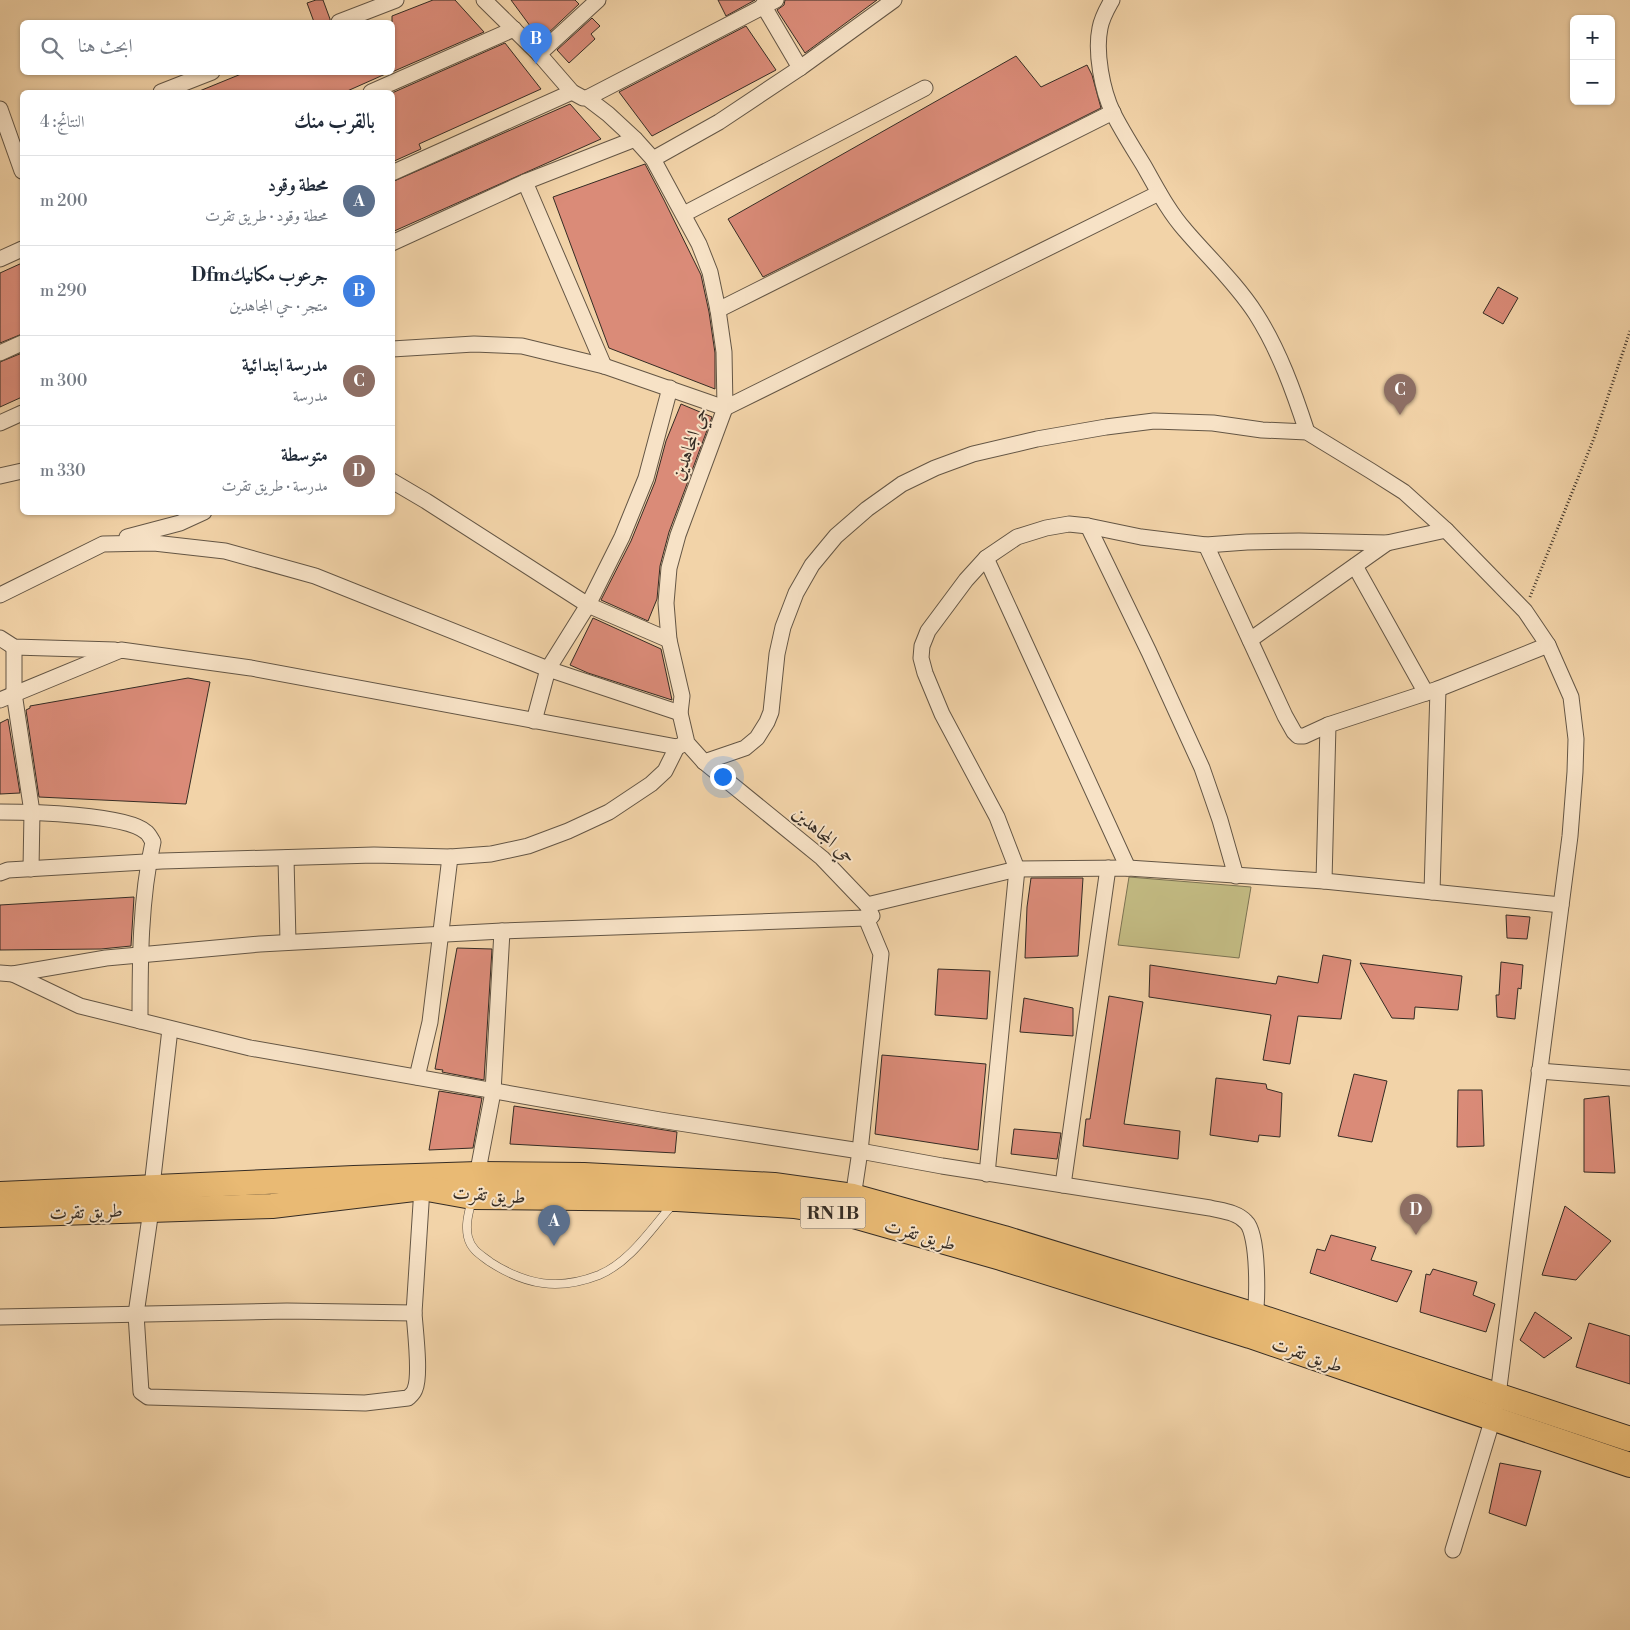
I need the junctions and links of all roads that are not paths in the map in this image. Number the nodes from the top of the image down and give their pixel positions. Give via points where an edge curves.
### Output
1 (396, 0) edge
2 (484, 0) edge
3 (598, 0) edge
4 (894, 0) edge
5 (1112, 0) edge
6 (770, 3) edge
7 (344, 20) edge
8 (514, 29) junction
9 (539, 54) junction
10 (800, 68) junction
11 (204, 75) edge
12 (925, 88) dead end
13 (166, 90) edge
14 (376, 90) edge
15 (572, 92) junction
16 (587, 98) junction
17 (0, 109) edge
18 (1113, 112) junction
19 (636, 139) junction
20 (18, 149) edge
21 (0, 156) edge
22 (653, 159) junction
23 (395, 172) edge
24 (525, 182) junction
25 (1160, 194) junction
26 (684, 214) junction
27 (395, 243) edge
28 (20, 250) edge
29 (0, 260) edge
30 (718, 310) junction
31 (20, 345) edge
32 (395, 350) edge
33 (0, 353) edge
34 (604, 366) junction
35 (670, 388) junction
36 (725, 408) junction
37 (20, 414) edge
38 (0, 423) edge
39 (1307, 432) junction
40 (20, 471) edge
41 (0, 476) edge
42 (395, 483) edge
43 (198, 515) edge
44 (1088, 526) junction
45 (1446, 530) junction
46 (1387, 543) junction
47 (104, 544) junction
48 (1206, 545) junction
49 (986, 558) junction
50 (1355, 566) junction
51 (0, 596) edge
52 (588, 605) junction
53 (0, 638) edge
54 (669, 640) junction
55 (1250, 640) junction
56 (1548, 645) junction
57 (14, 647) junction
58 (121, 650) junction
59 (548, 668) junction
60 (1432, 691) junction
61 (14, 693) junction
62 (0, 700) edge
63 (680, 714) junction
64 (534, 721) junction
65 (1328, 725) junction
66 (682, 745) junction
67 (704, 762) junction
68 (0, 812) edge
69 (32, 812) junction
70 (450, 857) junction
71 (286, 858) junction
72 (148, 861) junction
73 (1108, 868) junction
74 (1128, 868) junction
75 (31, 869) junction
76 (1017, 869) junction
77 (0, 873) edge
78 (1236, 876) junction
79 (1324, 882) junction
80 (1432, 892) junction
81 (1561, 905) junction
82 (866, 911) junction
83 (502, 931) junction
84 (440, 935) junction
85 (288, 942) junction
86 (140, 955) junction
87 (7, 973) edge
88 (140, 1021) junction
89 (170, 1028) junction
90 (1539, 1072) junction
91 (417, 1077) junction
92 (1630, 1078) edge
93 (494, 1092) junction
94 (860, 1151) junction
95 (478, 1174) junction
96 (987, 1174) junction
97 (1063, 1185) junction
98 (152, 1186) junction
99 (422, 1188) junction
100 (682, 1189) junction
101 (0, 1194) edge
102 (472, 1197) junction
103 (852, 1206) junction
104 (151, 1210) junction
105 (0, 1215) edge
106 (414, 1313) junction
107 (136, 1314) junction
108 (0, 1317) edge
109 (1252, 1326) junction
110 (1498, 1395) junction
111 (1493, 1418) junction
112 (1630, 1439) edge
113 (1630, 1465) edge
114 (1453, 1550) dead end

1 - 7 street
2 - 8 street, حي المجاهدين
3 - 9 street
4 - 10 street
5 - 18 street via 1100,27 1099,44 1103,85
6 - 10 street
6 - 16 street
8 - 9 street, حي المجاهدين
8 - 14 street
9 - 15 street, حي المجاهدين
10 - 22 street via 719,122
11 - 13 street
12 - 26 street
15 - 16 street, حي المجاهدين
15 - 23 street
16 - 19 street, حي المجاهدين
17 - 20 street
18 - 25 street
18 - 30 street
19 - 22 street, حي المجاهدين
19 - 24 street
20 - 21 street
22 - 26 street, حي المجاهدين
24 - 27 street
24 - 34 street
25 - 36 street
25 - 39 street via 1183,228 1256,314 1278,356
26 - 30 street, حي المجاهدين via 710,272
28 - 29 street
30 - 36 street, حي المجاهدين via 724,352
31 - 33 street
32 - 34 street via 474,344 522,346
34 - 35 street
35 - 36 street
35 - 52 street via 646,478 622,537
36 - 54 street, حي المجاهدين via 678,534 669,568 666,603
37 - 38 street
39 - 45 street via 1404,492
39 - 67 street via 1154,421 1106,427 973,454 902,484 836,536 812,565 796,593 779,645 771,712 757,738 744,748
40 - 41 street
42 - 52 street
43 - 47 street via 180,524
44 - 48 street
44 - 49 street via 1070,524 1017,537
44 - 78 street via 1202,768
45 - 46 street
45 - 56 street via 1525,611
46 - 48 street via 1299,541
46 - 50 street
47 - 51 street
47 - 59 street via 154,543 225,551 315,576
48 - 55 street
49 - 74 street
49 - 76 street via 928,631 921,658 942,714 997,817
50 - 55 street
50 - 60 street
52 - 54 street
52 - 59 street
53 - 57 street
54 - 63 street, حي المجاهدين via 682,696
55 - 65 street via 1294,732 1304,736
56 - 60 street
56 - 81 street via 1571,697 1576,739 1570,836
57 - 58 street
57 - 61 street
58 - 61 street
58 - 64 street via 251,668
59 - 63 street
59 - 64 street
60 - 65 street
60 - 80 street
61 - 62 street
61 - 69 street
63 - 66 street, حي المجاهدين
64 - 66 street
65 - 79 street
66 - 67 street, حي المجاهدين
66 - 70 street via 665,772 652,784 577,828 528,846 491,854
67 - 82 street, حي المجاهدين via 822,858 843,878
68 - 69 street
69 - 72 street via 106,819 137,827 146,832 153,842
69 - 75 street
70 - 71 street
70 - 84 street
71 - 72 street
71 - 85 street
72 - 75 street
72 - 86 street
73 - 74 street
73 - 76 street
73 - 97 street
74 - 78 street
75 - 77 street
76 - 82 street
76 - 96 street
78 - 79 street
79 - 80 street
80 - 81 street
81 - 90 street
82 - 83 street
82 - 94 street, حي المجاهدين via 881,954
83 - 84 street
83 - 93 street
84 - 85 street
84 - 91 street via 430,1022
85 - 86 street
86 - 87 street
86 - 88 street
87 - 88 street via 80,1006
88 - 89 street
89 - 91 street via 250,1048
89 - 98 street
90 - 92 street
90 - 110 street
91 - 93 street
93 - 94 street
93 - 95 street
94 - 96 street
94 - 103 street, حي المجاهدين
95 - 98 main road, طريق تقرت / RN 1B
95 - 100 main road, طريق تقرت / RN 1B via 584,1175
95 - 102 street
96 - 97 street
97 - 109 street via 1210,1208 1236,1214 1248,1222 1255,1244
98 - 101 main road, طريق تقرت / RN 1B
98 - 104 street
99 - 102 main road, طريق تقرت / RN 1B
99 - 104 main road, طريق تقرت / RN 1B via 272,1206
99 - 106 street
100 - 102 main road, طريق تقرت / RN 1B
100 - 102 lane via 626,1258 600,1275 549,1285 528,1282 475,1251 468,1238 467,1219
100 - 103 main road, طريق تقرت / RN 1B via 774,1185
103 - 109 main road, طريق تقرت / RN 1B via 1004,1238
104 - 105 main road, طريق تقرت / RN 1B
104 - 107 street
106 - 107 street
106 - 107 street via 417,1376 413,1394 408,1398 365,1403 148,1397 141,1392 140,1386
107 - 108 street
109 - 110 main road, طريق تقرت / RN 1B
109 - 111 main road, طريق تقرت / RN 1B
110 - 111 street
110 - 112 main road, طريق تقرت / RN 1B
111 - 113 main road, طريق تقرت / RN 1B
111 - 114 street

